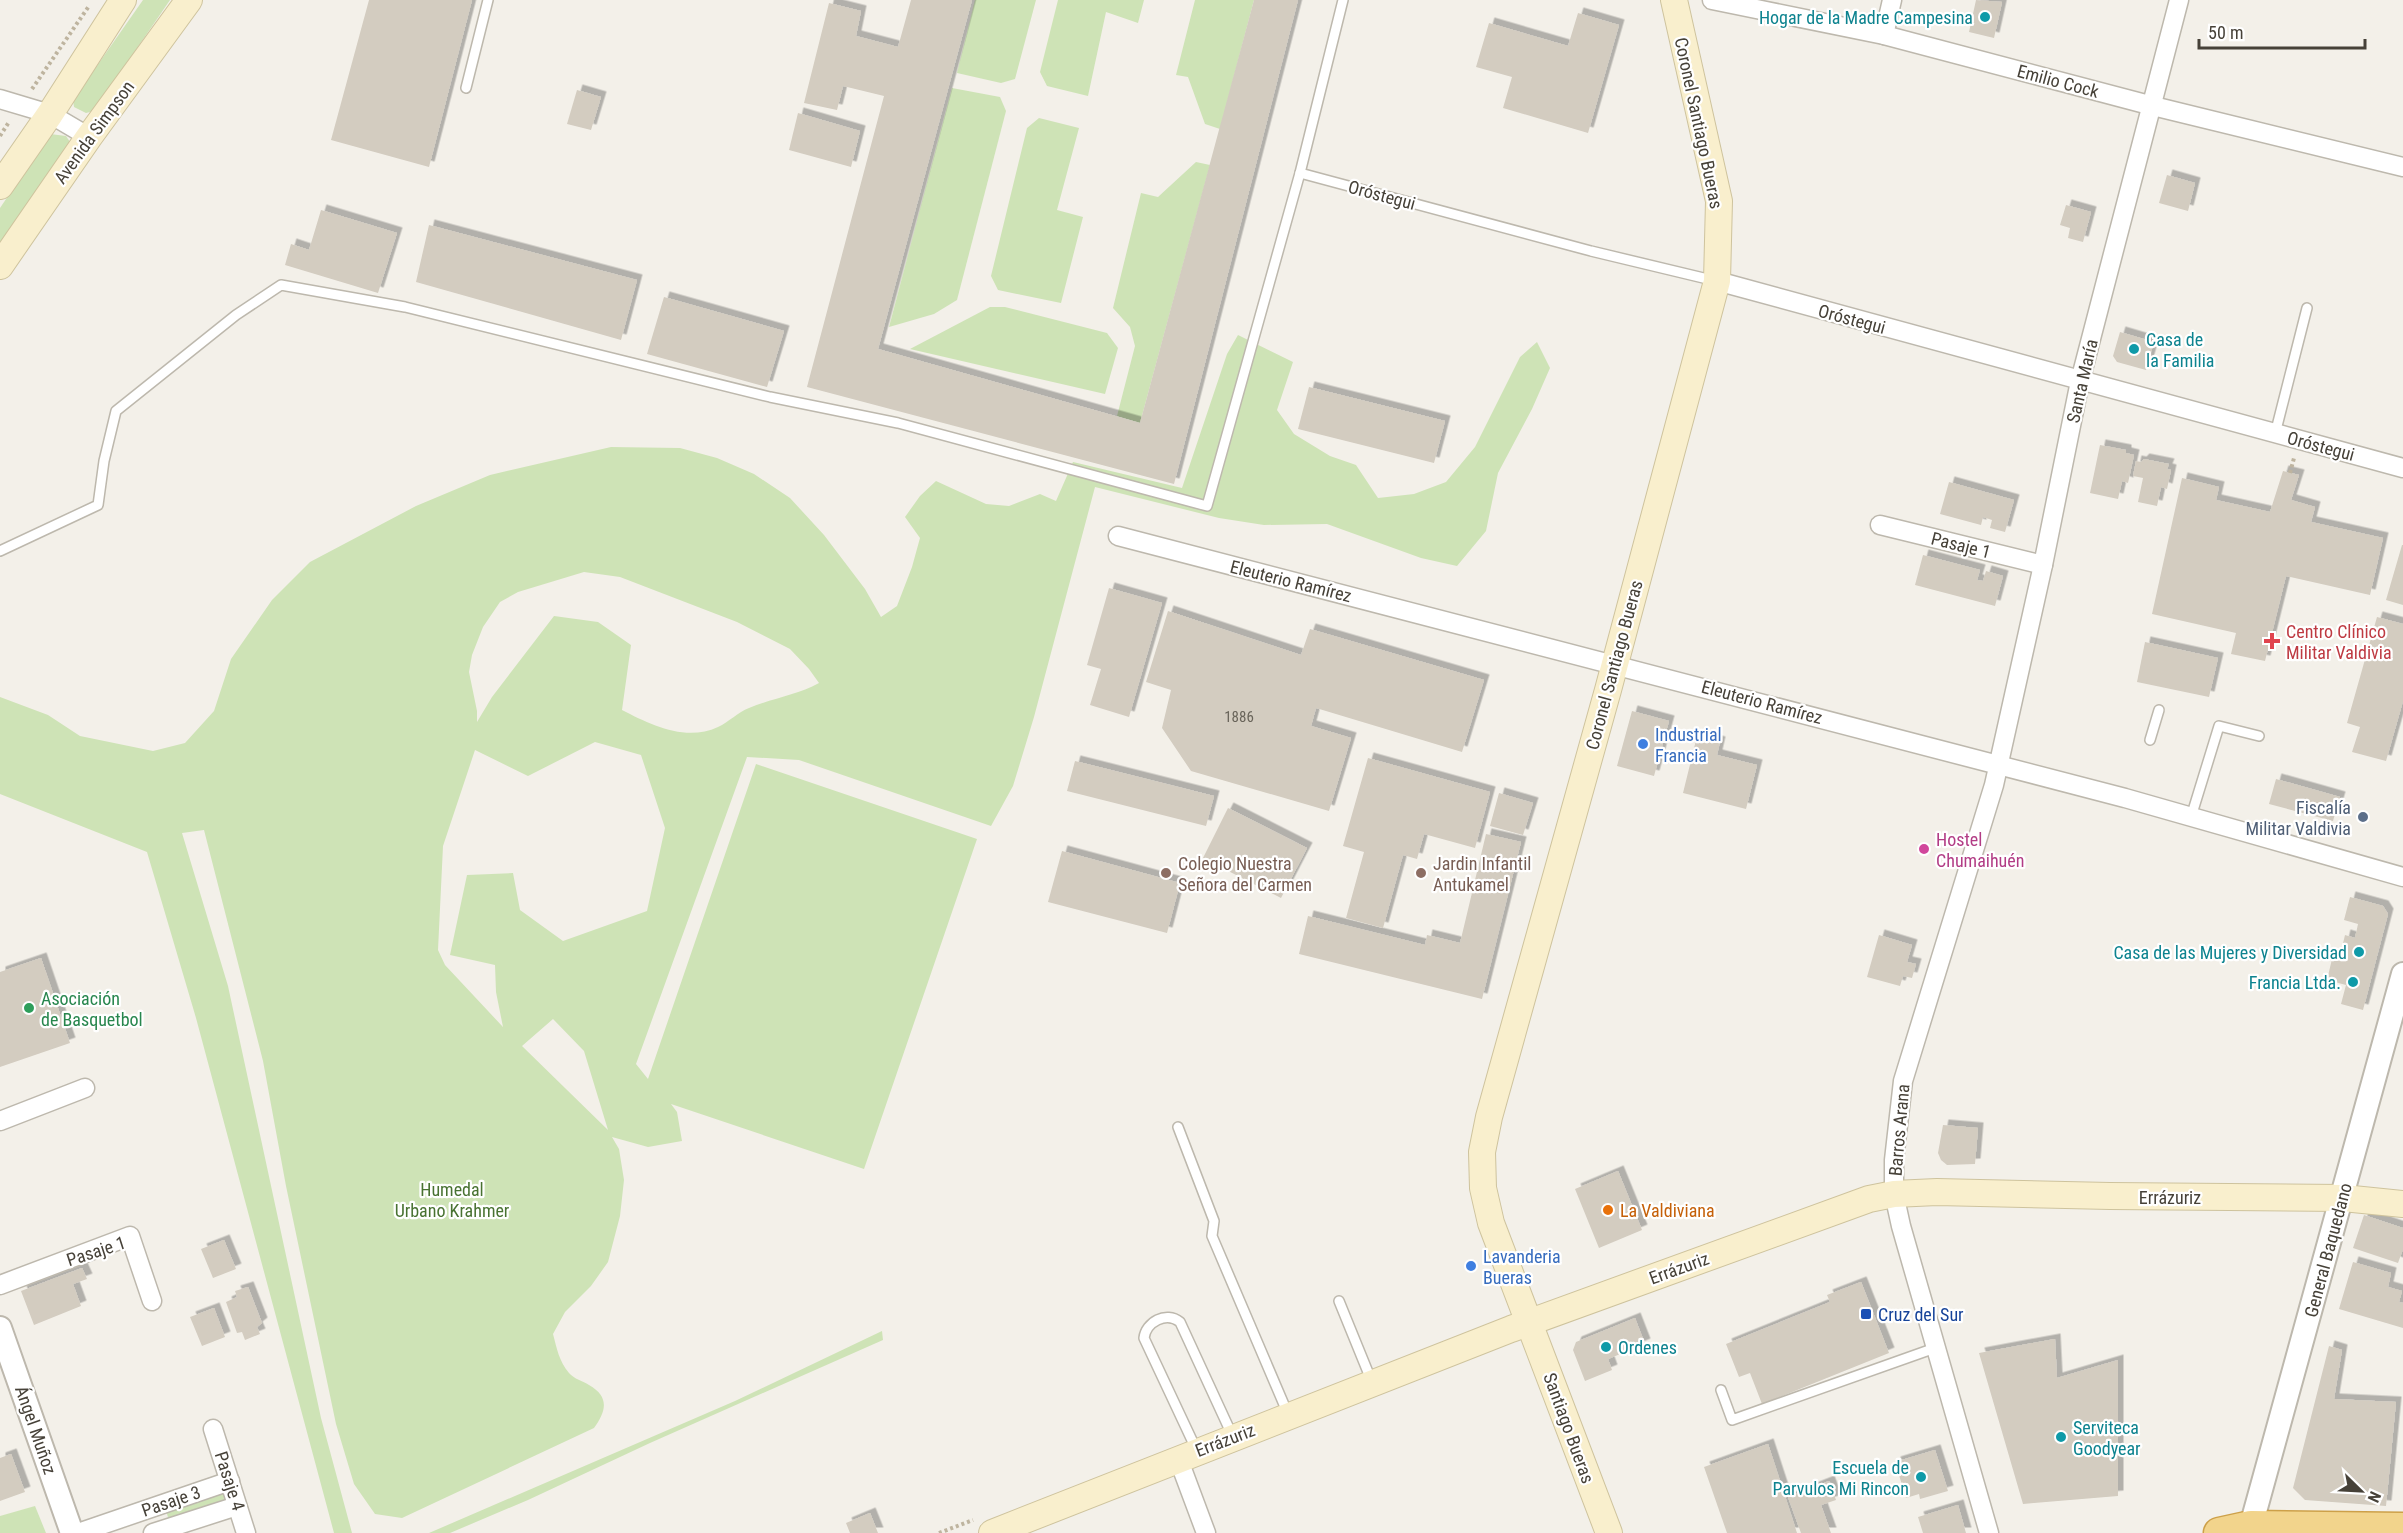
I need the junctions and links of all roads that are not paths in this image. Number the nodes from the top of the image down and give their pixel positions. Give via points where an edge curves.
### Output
1 (123, 0) edge
2 (189, 0) edge
3 (488, 0) edge
4 (1343, 0) edge
5 (1674, 0) edge
6 (1712, 0) edge
7 (1892, 0) edge
8 (2179, 0) edge
9 (1884, 35) junction
10 (466, 88) dead end
11 (0, 99) edge
12 (2152, 106) junction
13 (50, 114) junction
14 (89, 137) junction
15 (2403, 167) edge
16 (1300, 173) junction
17 (0, 186) edge
18 (0, 266) edge
19 (1717, 281) junction
20 (2307, 308) dead end
21 (2080, 381) junction
22 (2275, 434) junction
23 (2403, 468) edge
24 (1880, 525) dead end
25 (1118, 536) dead end
26 (0, 551) edge
27 (2043, 565) junction
28 (1614, 665) junction
29 (2159, 710) dead end
30 (2259, 736) dead end
31 (2150, 740) dead end
32 (1999, 765) junction
33 (2191, 817) junction
34 (2403, 877) edge
35 (2403, 974) edge
36 (85, 1088) dead end
37 (0, 1121) edge
38 (1178, 1127) dead end
39 (1894, 1194) junction
40 (2343, 1198) junction
41 (2403, 1204) edge
42 (0, 1285) edge
43 (152, 1301) dead end
44 (1339, 1301) dead end
45 (1530, 1322) junction
46 (0, 1328) edge
47 (1935, 1348) junction
48 (1372, 1383) junction
49 (1721, 1390) dead end
50 (1288, 1416) junction
51 (213, 1429) dead end
52 (1233, 1437) junction
53 (1187, 1455) junction
54 (230, 1481) junction
55 (237, 1506) junction
56 (2252, 1526) junction
57 (2403, 1528) edge
58 (72, 1533) edge
59 (78, 1533) edge
60 (153, 1533) edge
61 (246, 1533) edge
62 (992, 1533) edge
63 (1206, 1533) edge
64 (1609, 1533) edge
65 (1989, 1533) edge
66 (2219, 1533) edge

1 - 13 main road
2 - 14 main road, Avenida Simpson
3 - 10 lane
4 - 16 lane
5 - 19 main road, Coronel Santiago Bueras via 1719,201
6 - 9 street, Emilio Cock
7 - 9 street
8 - 12 street, Santa María
9 - 12 street, Emilio Cock
11 - 13 street
12 - 15 street, Emilio Cock
12 - 21 street, Santa María
13 - 14 street
13 - 17 main road
14 - 18 main road, Avenida Simpson
16 - 19 lane, Oróstegui
16 - 26 lane via 1207,506 898,423 770,397 405,307 282,285 236,315 116,411 98,505
19 - 21 street, Oróstegui
19 - 28 main road, Coronel Santiago Bueras
20 - 22 lane
21 - 22 street, Oróstegui
21 - 27 street, Santa María
22 - 23 street, Oróstegui
24 - 27 street, Pasaje 1
25 - 28 street, Eleuterio Ramírez
27 - 32 street, Santa María
28 - 32 street, Eleuterio Ramírez
28 - 45 main road, Coronel Santiago Bueras via 1526,978 1482,1152 1483,1188 1491,1224
29 - 31 lane
30 - 33 lane via 2218,726
32 - 33 street, Eleuterio Ramírez
32 - 39 street, Barros Arana via 1903,1081
33 - 34 street, Eleuterio Ramírez
35 - 40 street, General Baquedano
36 - 37 street
38 - 50 lane via 1214,1221 1212,1236
39 - 40 main road, Errázuriz
39 - 45 main road, Errázuriz via 1869,1199
39 - 47 street, Barros Arana
40 - 41 main road, Errázuriz
40 - 56 street, General Baquedano
42 - 43 street, Pasaje 1 via 130,1236
44 - 48 lane
45 - 48 main road, Errázuriz
45 - 64 main road, Santiago Bueras
46 - 58 street, Ángel Muñoz
47 - 49 lane via 1732,1420
47 - 65 street, Barros Arana
48 - 50 main road, Errázuriz
50 - 52 main road, Errázuriz
51 - 54 street, Pasaje 4
52 - 53 main road, Errázuriz
52 - 53 lane via 1180,1322 1166,1317 1150,1324 1144,1338
53 - 62 main road, Errázuriz
53 - 63 street
54 - 55 street, Pasaje 4
54 - 59 street, Pasaje 3
55 - 60 street, Pasaje 3
55 - 61 street, Pasaje 4
56 - 57 highway
56 - 66 highway

